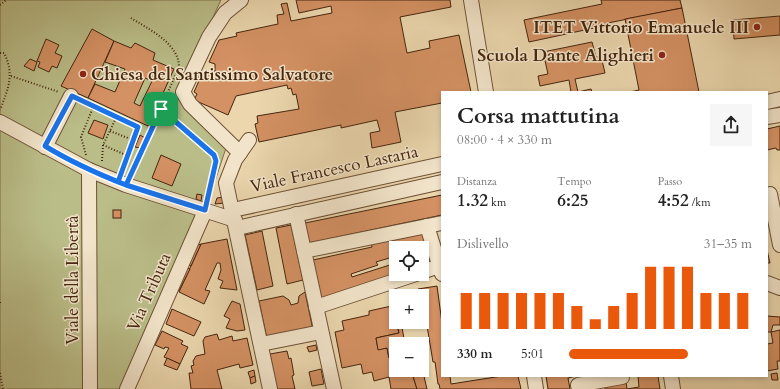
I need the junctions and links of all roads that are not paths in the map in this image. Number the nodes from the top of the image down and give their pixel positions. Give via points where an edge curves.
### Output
1 (241, 0) edge
2 (470, 0) edge
3 (486, 91) edge
4 (72, 96) road end
5 (780, 99) edge
6 (768, 102) edge
7 (780, 114) edge
8 (768, 117) edge
9 (0, 122) edge
10 (249, 140) dead end
11 (45, 146) junction
12 (240, 153) junction
13 (88, 164) junction
14 (441, 164) edge
15 (441, 182) edge
16 (772, 193) edge
17 (205, 210) junction
18 (296, 214) junction
19 (235, 219) junction
20 (441, 222) edge
21 (427, 226) junction
22 (780, 245) edge
23 (304, 251) junction
24 (441, 266) edge
25 (441, 269) edge
26 (429, 271) edge
27 (395, 281) edge
28 (768, 283) edge
29 (780, 288) edge
30 (316, 307) junction
31 (321, 332) junction
32 (261, 344) junction
33 (534, 377) edge
34 (622, 377) edge
35 (671, 377) edge
36 (578, 387) edge
37 (90, 389) edge
38 (127, 389) edge
39 (270, 389) edge
40 (334, 389) edge
41 (536, 389) edge
42 (673, 389) edge

1 - 12 street via 225,13 209,37 183,92 190,104
2 - 3 street
4 - 11 street
5 - 6 street
7 - 8 street
9 - 11 street
10 - 12 street
11 - 13 street
12 - 19 street via 226,183
13 - 17 street via 122,184
13 - 37 street, Viale della Libertà
14 - 19 street, Viale Francesco Lastaria
15 - 18 street, Viale Francesco Lastaria
16 - 22 street
17 - 19 street
17 - 38 street, Via Tributa
18 - 19 street, Viale Francesco Lastaria
18 - 23 street
19 - 32 street
20 - 21 street
21 - 23 street
21 - 24 street
23 - 30 street
25 - 26 street
27 - 30 street
28 - 29 street
30 - 31 street
31 - 32 street
31 - 40 street
32 - 39 street
33 - 41 street
34 - 36 street
35 - 42 street

